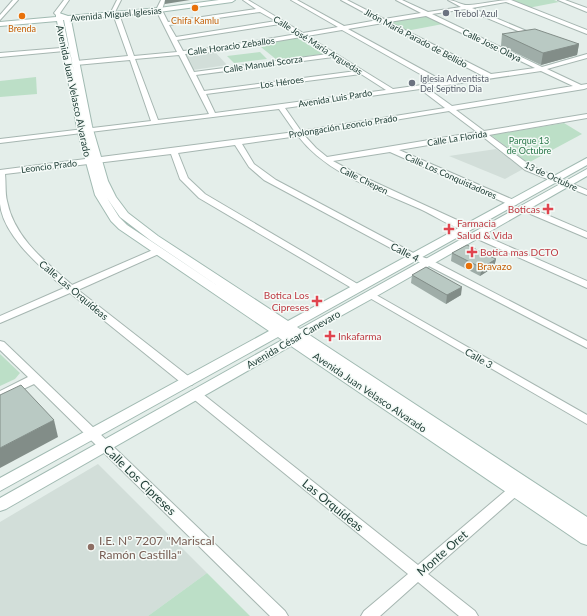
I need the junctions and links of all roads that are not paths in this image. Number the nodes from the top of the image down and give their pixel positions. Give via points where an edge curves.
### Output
1 (16, 0) edge
2 (67, 0) edge
3 (119, 0) edge
4 (163, 0) edge
5 (209, 0) edge
6 (232, 0) edge
7 (245, 0) edge
8 (293, 0) edge
9 (343, 0) edge
10 (398, 0) edge
11 (451, 0) edge
12 (507, 0) edge
13 (560, 0) edge
14 (466, 7) junction
15 (160, 9) junction
16 (261, 10) junction
17 (587, 10) edge
18 (114, 12) junction
19 (427, 14) junction
20 (61, 17) junction
21 (0, 19) edge
22 (384, 21) junction
23 (280, 22) junction
24 (0, 24) edge
25 (166, 24) junction
26 (342, 28) junction
27 (587, 32) edge
28 (302, 35) junction
29 (533, 36) junction
30 (519, 38) edge
31 (540, 38) edge
32 (174, 39) junction
33 (505, 41) edge
34 (491, 44) junction
35 (70, 49) junction
36 (182, 53) junction
37 (0, 55) edge
38 (334, 55) junction
39 (585, 55) edge
40 (131, 58) junction
41 (76, 63) junction
42 (542, 68) junction
43 (362, 72) junction
44 (192, 74) junction
45 (489, 76) junction
46 (441, 83) junction
47 (421, 86) junction
48 (585, 88) edge
49 (391, 90) junction
50 (202, 93) junction
51 (281, 107) junction
52 (450, 108) junction
53 (213, 115) junction
54 (587, 116) edge
55 (155, 122) junction
56 (85, 130) junction
57 (483, 133) junction
58 (299, 134) junction
59 (0, 136) edge
60 (0, 141) edge
61 (237, 142) junction
62 (390, 149) junction
63 (174, 151) junction
64 (326, 160) junction
65 (93, 161) junction
66 (587, 161) edge
67 (0, 172) edge
68 (587, 172) edge
69 (560, 182) junction
70 (587, 193) edge
71 (513, 202) junction
72 (524, 208) junction
73 (472, 231) junction
74 (587, 235) edge
75 (158, 251) junction
76 (414, 257) junction
77 (428, 262) junction
78 (587, 286) edge
79 (358, 288) junction
80 (71, 289) junction
81 (371, 295) junction
82 (0, 320) edge
83 (283, 329) junction
84 (295, 337) junction
85 (0, 344) edge
86 (587, 345) edge
87 (34, 379) junction
88 (188, 382) junction
89 (195, 394) junction
90 (0, 396) edge
91 (587, 420) edge
92 (94, 434) junction
93 (105, 445) junction
94 (0, 485) edge
95 (515, 490) junction
96 (0, 505) edge
97 (587, 525) edge
98 (587, 538) edge
99 (417, 573) junction
100 (280, 616) edge
101 (369, 616) edge
102 (470, 616) edge

1 - 21 street
2 - 20 street via 57,13
3 - 18 street
4 - 15 street
5 - 15 street, Avenida Miguel Iglesias
6 - 15 street, Avenida Miguel Iglesias
7 - 16 street, Calle José María Arguedas
8 - 26 street
9 - 22 street, Jirón María Parado de Bellido
10 - 19 street, Calle Jose Olaya
11 - 14 street
12 - 14 street, Calle Horacio Zeballos
12 - 27 street
13 - 17 street
14 - 19 street, Calle Horacio Zeballos
14 - 29 street
15 - 18 street, Avenida Miguel Iglesias
15 - 25 street
16 - 23 street, Calle José María Arguedas
16 - 25 street
18 - 20 street, Avenida Miguel Iglesias
18 - 40 street
19 - 22 street, Calle Horacio Zeballos
19 - 34 street, Calle Jose Olaya
20 - 21 street, Avenida Miguel Iglesias
20 - 24 street, Avenida Miguel Iglesias
20 - 35 street, Avenida Juan Velasco Alvarado
22 - 26 street, Calle Horacio Zeballos
22 - 45 street, Jirón María Parado de Bellido
23 - 28 street, Calle José María Arguedas
23 - 32 street
25 - 32 street
26 - 28 street, Calle Horacio Zeballos
26 - 46 street
28 - 36 street, Calle Horacio Zeballos
28 - 38 street, Calle José María Arguedas
29 - 30 street
29 - 31 street
32 - 36 street
33 - 34 street
34 - 42 street, Calle Jose Olaya
35 - 37 street
35 - 41 street, Avenida Juan Velasco Alvarado
35 - 56 street, Avenida Juan Velasco Alvarado
36 - 40 street, Calle Horacio Zeballos
36 - 44 street
38 - 43 street, Calle José María Arguedas
38 - 44 street, Calle Manuel Scorza
39 - 42 street, Avenida Luis Pardo
40 - 41 street, Calle Horacio Zeballos
40 - 55 street
41 - 56 street, Avenida Juan Velasco Alvarado
42 - 45 street, Avenida Luis Pardo
42 - 48 street, Calle Jose Olaya
43 - 49 street, Calle José María Arguedas
43 - 50 street, Los Héroes
44 - 50 street
45 - 46 street, Avenida Luis Pardo
46 - 47 street, Avenida Luis Pardo
47 - 49 street, Avenida Luis Pardo
47 - 52 street, 13 de Octubre
48 - 52 street, Prolongación Leoncio Prado
49 - 51 street, Avenida Luis Pardo
50 - 53 street
51 - 53 street, Avenida Luis Pardo
51 - 58 street, Calle Chepen
52 - 57 street, 13 de Octubre
52 - 58 street, Prolongación Leoncio Prado
53 - 55 street, Avenida Luis Pardo
54 - 57 street, Calle La Florida
55 - 56 street, Avenida Luis Pardo
56 - 59 street, Avenida Luis Pardo
56 - 60 street, Avenida Luis Pardo
56 - 65 street, Avenida Juan Velasco Alvarado
57 - 62 street, Calle La Florida
57 - 69 street, 13 de Octubre via 528,168
58 - 61 street, Prolongación Leoncio Prado
58 - 64 street, Calle Chepen
61 - 63 street, Prolongación Leoncio Prado
61 - 76 street, Calle 4 via 247,162 258,173
62 - 64 street, Calle La Florida
62 - 71 street, Calle Los Conquistadores
63 - 65 street, Prolongación Leoncio Prado
63 - 79 street via 184,179 202,196
64 - 73 street, Calle Chepen via 354,176
65 - 67 street, Leoncio Prado
65 - 75 street, Avenida Juan Velasco Alvarado via 100,195 115,219
65 - 83 street, Avenida Juan Velasco Alvarado via 111,197 124,215
66 - 69 street, Avenida César Canevaro
67 - 80 street, Calle Las Orquídeas via 3,202 14,232 37,259
68 - 69 street, Avenida César Canevaro
69 - 70 street, 13 de Octubre
69 - 71 street, Avenida César Canevaro
69 - 72 street, Avenida César Canevaro
71 - 73 street, Avenida César Canevaro
72 - 73 street, Avenida César Canevaro
72 - 74 street
73 - 76 street, Avenida César Canevaro
73 - 77 street, Avenida César Canevaro
73 - 78 street, Calle Chepen
75 - 80 street
75 - 83 street, Avenida Juan Velasco Alvarado
76 - 77 street, Calle 4
76 - 79 street, Avenida César Canevaro
77 - 81 street, Avenida César Canevaro
77 - 86 street, Calle 4
79 - 83 street, Avenida César Canevaro
80 - 82 street
80 - 88 street, Calle Las Orquídeas
81 - 84 street, Avenida César Canevaro
81 - 91 street, Calle 3
83 - 84 street, Avenida Juan Velasco Alvarado
83 - 88 street, Avenida César Canevaro
84 - 89 street, Avenida César Canevaro
84 - 95 street, Avenida Juan Velasco Alvarado
84 - 97 street, Avenida Juan Velasco Alvarado
85 - 87 street, Calle Los Cipreses
87 - 90 street
87 - 92 street, Calle Los Cipreses
88 - 92 street, Avenida César Canevaro
89 - 93 street, Avenida César Canevaro
89 - 99 street, Las Orquídeas
92 - 93 street, Calle Los Cipreses
92 - 94 street, Avenida César Canevaro
93 - 96 street, Avenida César Canevaro
93 - 100 street, Calle Los Cipreses
95 - 98 street, Avenida Juan Velasco Alvarado
95 - 99 street, Monte Oret
99 - 101 street, Monte Oret
99 - 102 street, Las Orquídeas

